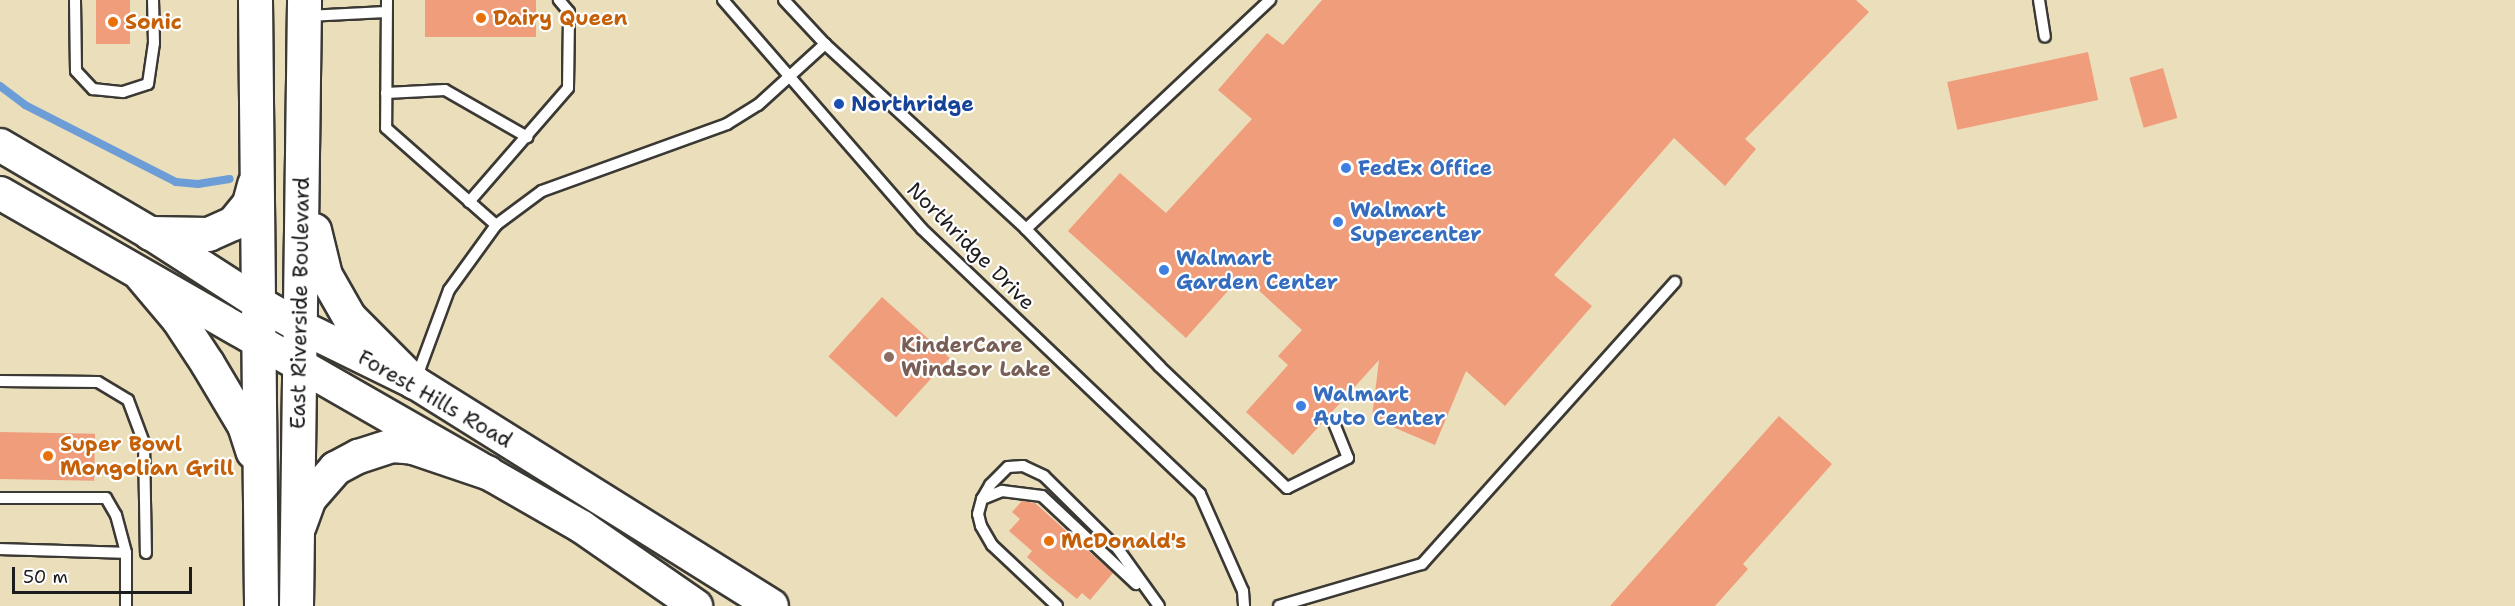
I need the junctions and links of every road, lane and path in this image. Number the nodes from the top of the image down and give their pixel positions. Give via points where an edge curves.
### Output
1 (75, 0) edge
2 (153, 0) edge
3 (255, 0) edge
4 (387, 0) edge
5 (559, 0) edge
6 (723, 0) edge
7 (784, 0) edge
8 (1270, 0) edge
9 (2039, 0) edge
10 (304, 8) edge
11 (386, 12) junction
12 (2045, 37) dead end
13 (825, 44) junction
14 (788, 75) junction
15 (386, 93) junction
16 (302, 135) junction
17 (527, 137) junction
18 (0, 145) edge
19 (256, 147) junction
20 (0, 193) edge
21 (469, 202) junction
22 (496, 225) junction
23 (1026, 229) junction
24 (150, 233) junction
25 (141, 275) junction
26 (1675, 282) dead end
27 (257, 302) junction
28 (301, 327) junction
29 (257, 338) junction
30 (299, 366) junction
31 (0, 381) edge
32 (414, 382) junction
33 (1334, 424) dead end
34 (487, 472) junction
35 (262, 477) junction
36 (0, 498) edge
37 (982, 499) junction
38 (296, 532) junction
39 (0, 549) edge
40 (126, 553) junction
41 (146, 553) dead end
42 (126, 606) edge
43 (261, 606) edge
44 (296, 606) edge
45 (696, 606) edge
46 (772, 606) edge
47 (1057, 606) edge
48 (1158, 606) edge
49 (1244, 606) edge
50 (1279, 606) edge

1 - 2 lane via 76,71 93,89 123,92 148,84 154,43
3 - 19 main road, East Riverside Boulevard
4 - 11 lane
5 - 17 lane via 569,12 568,88
6 - 14 lane, Northridge Drive
7 - 13 lane
8 - 23 lane
9 - 12 lane
10 - 11 lane
10 - 16 main road, East Riverside Boulevard
11 - 15 lane
13 - 14 lane
13 - 23 lane
14 - 22 lane via 758,105 727,124 542,191
14 - 49 lane, Northridge Drive via 922,229 1200,494 1243,591
15 - 17 lane via 445,90
15 - 21 lane via 386,128
16 - 28 main road, East Riverside Boulevard
16 - 32 main road via 314,228 325,275 350,317
17 - 21 lane
18 - 24 street, Forest Hills Road
19 - 24 main road via 256,178 249,203 233,223 208,234
19 - 27 main road, East Riverside Boulevard
20 - 25 street, Forest Hills Road
21 - 22 lane
22 - 32 lane via 449,290
23 - 33 lane via 1159,366 1287,488 1348,458
24 - 27 street, Forest Hills Road
25 - 29 street, Forest Hills Road
25 - 35 main road via 178,319 224,390 244,425
26 - 50 lane via 1422,564
27 - 28 street, Forest Hills Road
27 - 29 main road, East Riverside Boulevard
28 - 30 main road, East Riverside Boulevard
28 - 32 street, Forest Hills Road
29 - 30 street, Forest Hills Road
29 - 35 main road, East Riverside Boulevard
30 - 34 street, Forest Hills Road
30 - 38 main road, East Riverside Boulevard
31 - 41 lane via 98,382 128,400 144,443
32 - 46 street, Forest Hills Road
34 - 38 main road via 413,447 392,445 335,468 309,498
34 - 45 street, Forest Hills Road via 582,527
35 - 43 main road, East Riverside Boulevard
36 - 40 lane via 106,498 116,515
37 - 47 lane via 979,520 992,545
37 - 48 lane via 1002,491 1042,495
37 - 48 lane via 1008,467 1023,466 1044,476 1118,549
38 - 44 main road, East Riverside Boulevard
39 - 40 lane
40 - 42 lane

